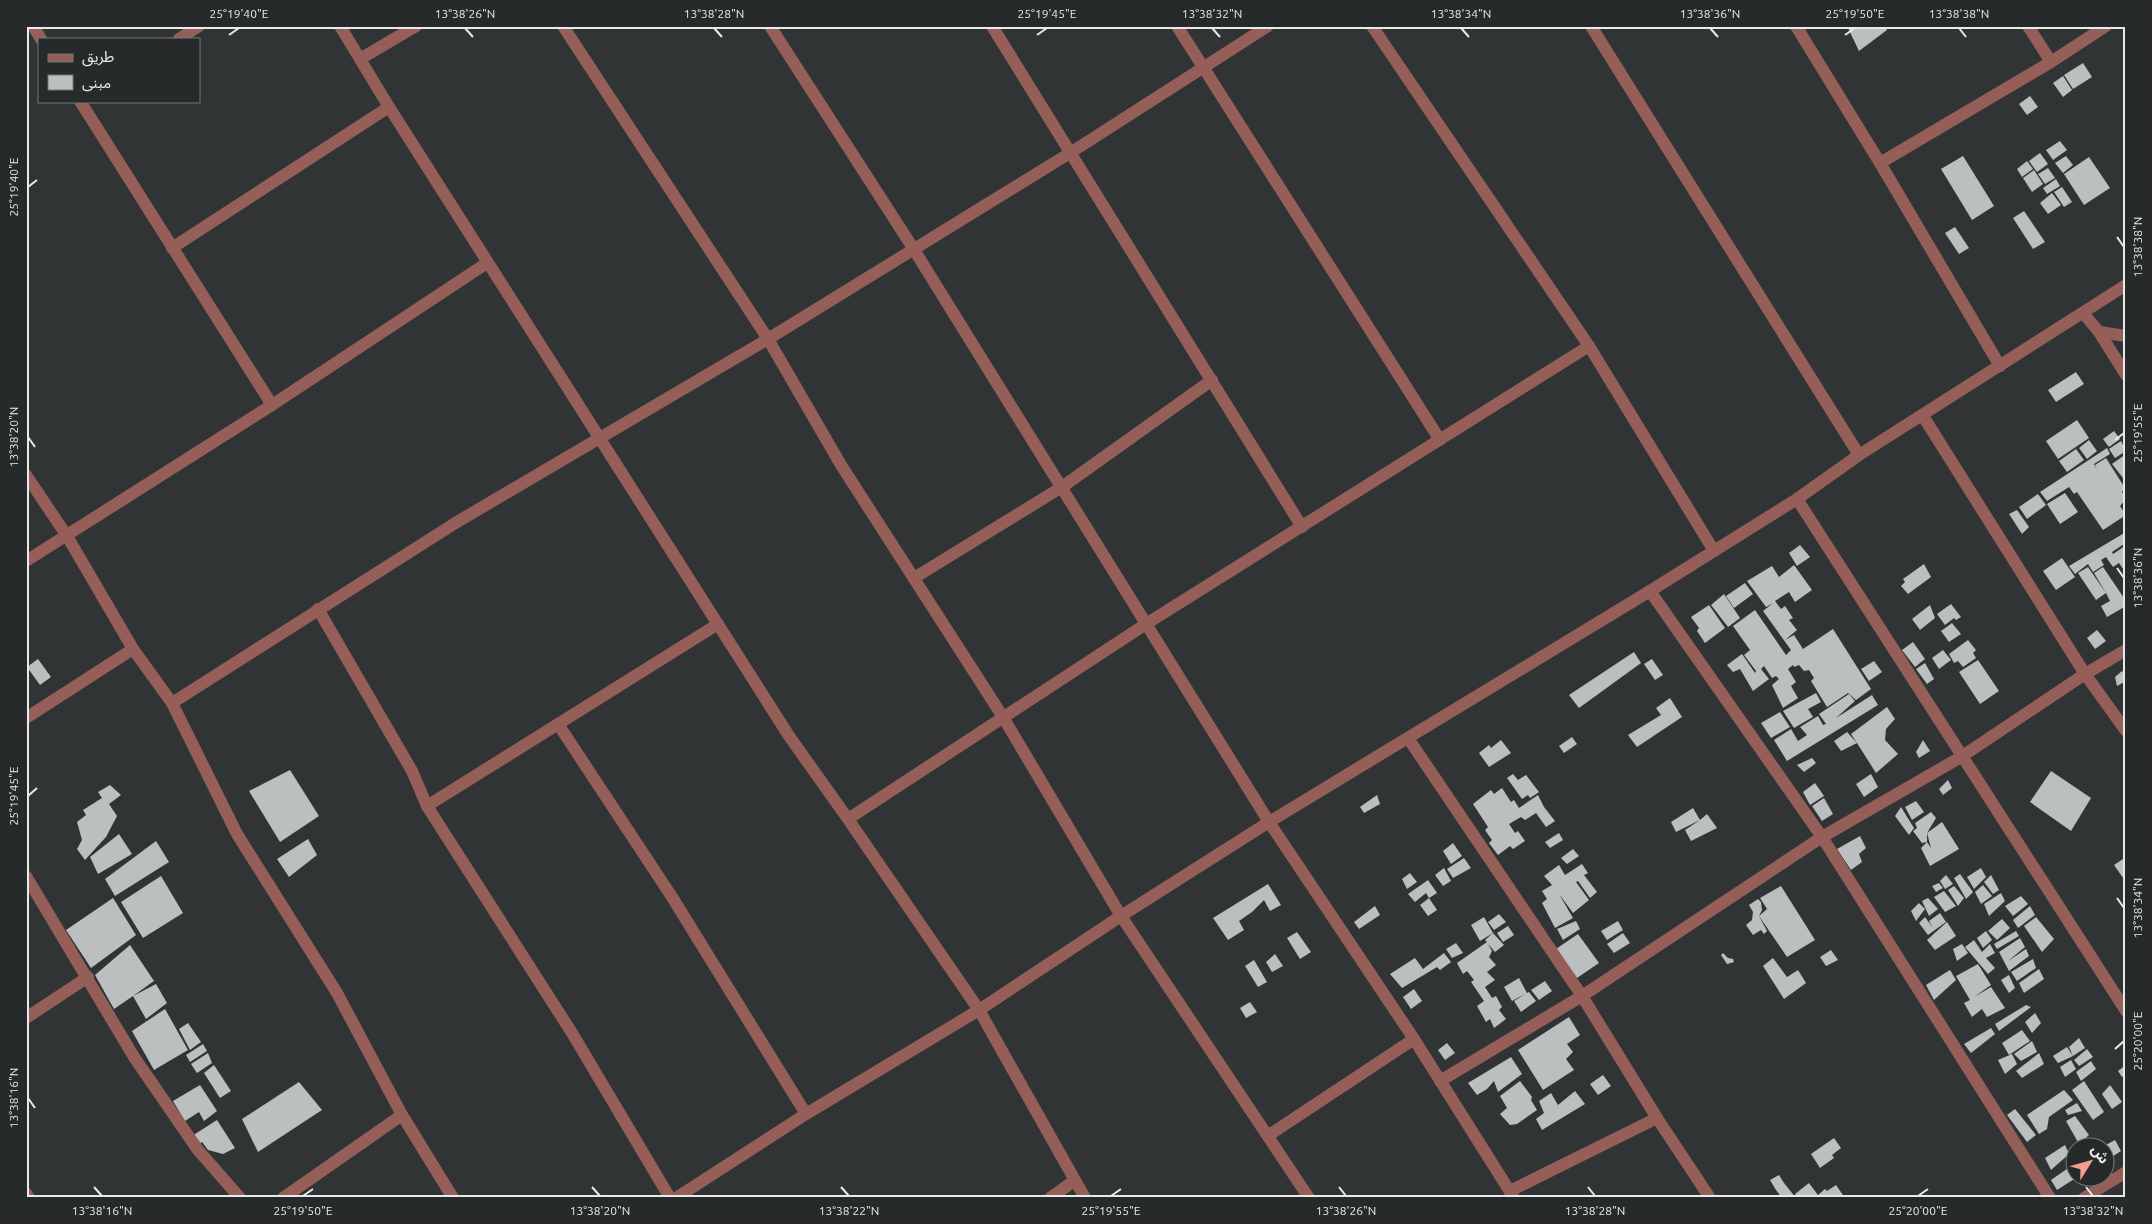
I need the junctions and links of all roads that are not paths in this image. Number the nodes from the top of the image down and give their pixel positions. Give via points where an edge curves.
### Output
1 (33, 26) edge
2 (199, 26) edge
3 (340, 26) edge
4 (416, 26) edge
5 (562, 26) edge
6 (770, 26) edge
7 (992, 26) edge
8 (1177, 26) edge
9 (1268, 26) edge
10 (1372, 26) edge
11 (1591, 26) edge
12 (1796, 26) edge
13 (2028, 26) edge
14 (2106, 26) edge
15 (40, 38) edge
16 (181, 38) edge
17 (360, 58) junction
18 (2051, 62) junction
19 (1203, 68) junction
20 (81, 102) edge
21 (388, 107) junction
22 (1070, 153) junction
23 (1880, 163) junction
24 (172, 248) junction
25 (913, 248) junction
26 (487, 263) junction
27 (2126, 285) edge
28 (2083, 313) junction
29 (2099, 332) junction
30 (2126, 336) edge
31 (768, 339) junction
32 (1589, 346) junction
33 (2000, 366) junction
34 (2126, 375) edge
35 (1212, 380) junction
36 (272, 405) junction
37 (1923, 416) junction
38 (598, 438) junction
39 (1440, 440) junction
40 (1859, 455) junction
41 (26, 475) edge
42 (1062, 488) junction
43 (1797, 499) junction
44 (1302, 526) junction
45 (67, 536) junction
46 (1714, 551) junction
47 (26, 561) edge
48 (914, 578) junction
49 (1650, 591) junction
50 (318, 609) junction
51 (718, 624) junction
52 (1146, 624) junction
53 (133, 649) junction
54 (2126, 650) edge
55 (2085, 674) junction
56 (172, 703) junction
57 (1003, 716) junction
58 (26, 718) edge
59 (558, 724) junction
60 (2126, 731) edge
61 (1408, 738) junction
62 (1961, 757) junction
63 (427, 806) junction
64 (848, 819) junction
65 (1269, 822) junction
66 (1822, 837) junction
67 (26, 876) edge
68 (1121, 916) junction
69 (88, 977) junction
70 (1582, 996) junction
71 (979, 1010) junction
72 (2126, 1011) edge
73 (26, 1018) edge
74 (1414, 1039) junction
75 (1440, 1081) junction
76 (806, 1114) junction
77 (402, 1115) junction
78 (1657, 1118) junction
79 (1269, 1135) junction
80 (2126, 1172) edge
81 (1074, 1181) junction
82 (26, 1193) edge
83 (1512, 1194) edge
84 (29, 1198) edge
85 (240, 1198) edge
86 (282, 1198) edge
87 (453, 1198) edge
88 (670, 1198) edge
89 (676, 1198) edge
90 (1050, 1198) edge
91 (1085, 1198) edge
92 (1309, 1198) edge
93 (1710, 1198) edge
94 (2050, 1198) edge
95 (2084, 1198) edge

1 - 15 street
2 - 16 street
3 - 17 street
4 - 17 street
5 - 31 street
6 - 25 street
7 - 22 street
8 - 19 street
9 - 19 street
10 - 32 street
11 - 40 street
12 - 23 street
13 - 18 street
14 - 18 street
17 - 21 street
18 - 23 street
19 - 22 street
19 - 39 street
20 - 24 street
21 - 24 street
21 - 26 street
22 - 25 street
22 - 35 street
23 - 33 street
24 - 36 street
25 - 31 street
25 - 42 street
26 - 36 street
26 - 38 street
27 - 28 street
28 - 29 street
28 - 33 street
29 - 30 street
29 - 34 street
31 - 38 street
31 - 48 street via 841,465
32 - 39 street
32 - 46 street
33 - 37 street
35 - 42 street
35 - 44 street
36 - 45 street
37 - 40 street
37 - 55 street
38 - 50 street
38 - 51 street
39 - 44 street
40 - 43 street
41 - 45 street
42 - 48 street
42 - 52 street
43 - 46 street
43 - 62 street
44 - 52 street
45 - 47 street
45 - 53 street
46 - 49 street
48 - 57 street
49 - 61 street
49 - 66 street
50 - 56 street
50 - 63 street via 412,770
51 - 59 street
51 - 64 street via 789,736
52 - 57 street
52 - 65 street
53 - 56 street
53 - 58 street
54 - 55 street
55 - 60 street
55 - 62 street
56 - 77 street via 237,834 337,993
57 - 64 street
57 - 68 street
59 - 63 street
59 - 76 street via 672,897
61 - 65 street
61 - 70 street
62 - 66 street
62 - 72 street
63 - 88 street via 572,1033
64 - 71 street
65 - 68 street
65 - 74 street
66 - 70 street
66 - 94 street
67 - 69 street
68 - 71 street
68 - 79 street
69 - 73 street
69 - 85 street via 134,1057 171,1111 198,1150
70 - 75 street
70 - 78 street
71 - 76 street
71 - 81 street
74 - 75 street
74 - 79 street
75 - 83 street
76 - 89 street
77 - 86 street
77 - 87 street
78 - 83 street
78 - 93 street
79 - 92 street
80 - 95 street
81 - 90 street
81 - 91 street
82 - 84 street

